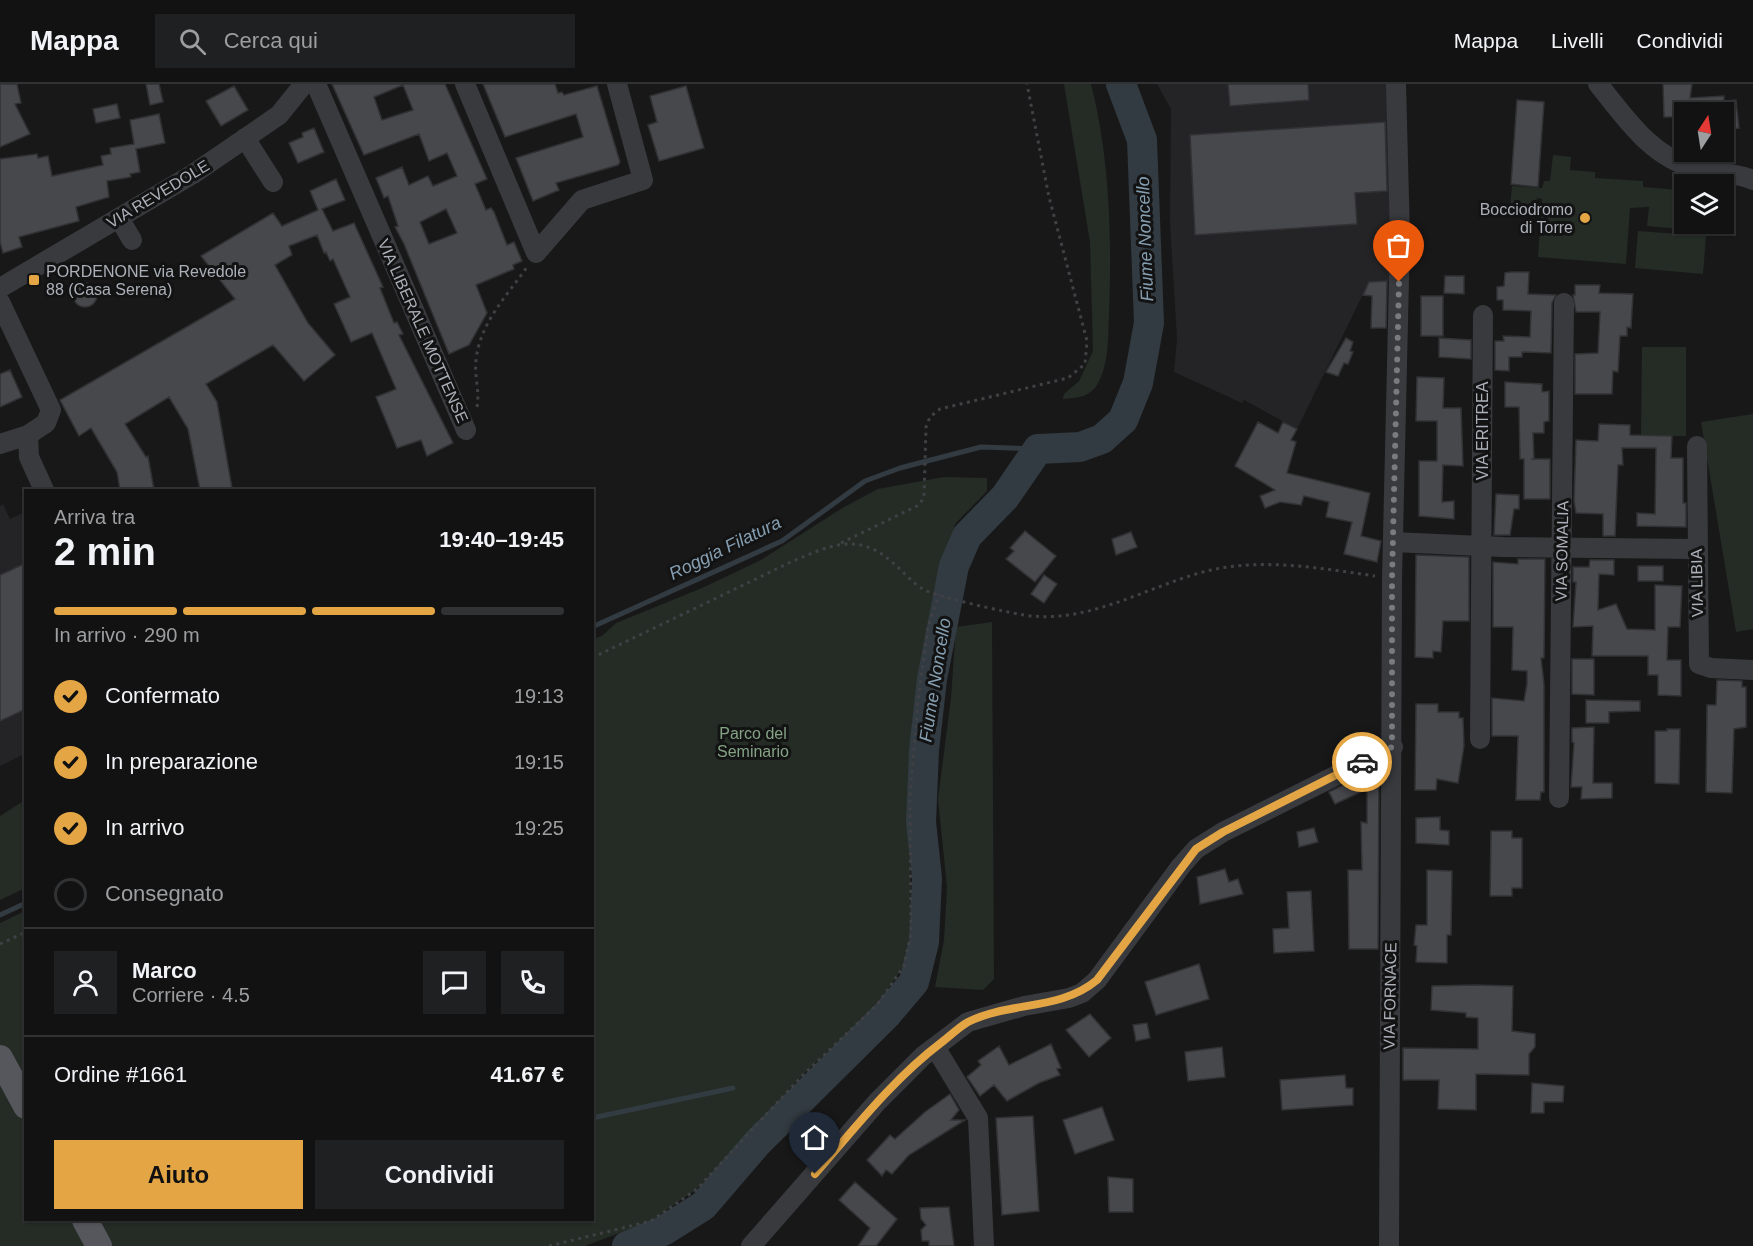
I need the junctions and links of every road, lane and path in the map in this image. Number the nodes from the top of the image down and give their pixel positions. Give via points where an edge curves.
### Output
1 (304, 84) edge
2 (316, 84) edge
3 (465, 84) edge
4 (617, 84) edge
5 (1027, 84) edge
6 (1396, 84) edge
7 (1598, 84) edge
8 (245, 138) junction
9 (1753, 180) edge
10 (273, 182) dead end
11 (119, 218) junction
12 (132, 240) dead end
13 (536, 253) junction
14 (0, 288) edge
15 (0, 302) edge
16 (1564, 303) dead end
17 (1483, 315) dead end
18 (465, 430) joint
19 (28, 435) junction
20 (0, 444) edge
21 (1696, 447) dead end
22 (44, 489) edge
23 (1393, 542) junction
24 (837, 545) junction
25 (1481, 546) junction
26 (1562, 548) junction
27 (1696, 549) junction
28 (1392, 579) junction
29 (939, 594) junction
30 (594, 657) edge
31 (1753, 670) edge
32 (1480, 739) dead end
33 (1392, 747) junction
34 (1559, 798) dead end
35 (24, 933) edge
36 (0, 944) edge
37 (935, 1047) junction
38 (0, 1058) edge
39 (24, 1102) edge
40 (86, 1221) edge
41 (99, 1246) edge
42 (549, 1246) edge
43 (752, 1246) edge
44 (984, 1246) edge
45 (1389, 1246) edge

1 - 8 street, VIA REVEDOLE via 279,115
2 - 18 street, VIA LIBERALE MOTTENSE
3 - 13 street
4 - 13 street via 644,180 582,200
5 - 24 path via 1049,197 1087,340 1085,364 1068,378 940,409 930,417 924,497 918,506
6 - 23 street, VIA FORNACE via 1400,236
7 - 9 street via 1658,152 1677,163
8 - 10 street
8 - 11 street, VIA REVEDOLE
11 - 12 street
11 - 14 street, VIA REVEDOLE
13 - 18 path, VIA LIBERALE MOTTENSE via 484,326 476,362 479,397 475,416
15 - 19 street via 51,410 46,423
16 - 26 street, VIA SOMALIA
17 - 25 street, VIA ERITREA
19 - 20 street
19 - 22 street via 29,457
21 - 27 street, VIA LIBIA
23 - 25 street
23 - 28 street, VIA FORNACE
24 - 29 path via 861,544 878,550 924,590
24 - 30 path via 791,562
25 - 26 street
25 - 32 street, VIA ERITREA
26 - 27 street
26 - 34 street, VIA SOMALIA
27 - 31 street, VIA LIBIA via 1699,664
28 - 29 path via 1303,566 1258,565 1205,572 1101,608 1056,618 1023,615
28 - 33 street, VIA FORNACE
29 - 42 path via 928,627 918,701 910,796 911,933 904,966 877,1005 804,1074 697,1189 651,1221
33 - 37 street via 1196,849 1097,980 1082,993 968,1022
33 - 45 street, VIA FORNACE
35 - 36 path
37 - 43 street via 877,1102
37 - 44 street via 978,1118
38 - 39 main road
40 - 41 main road

